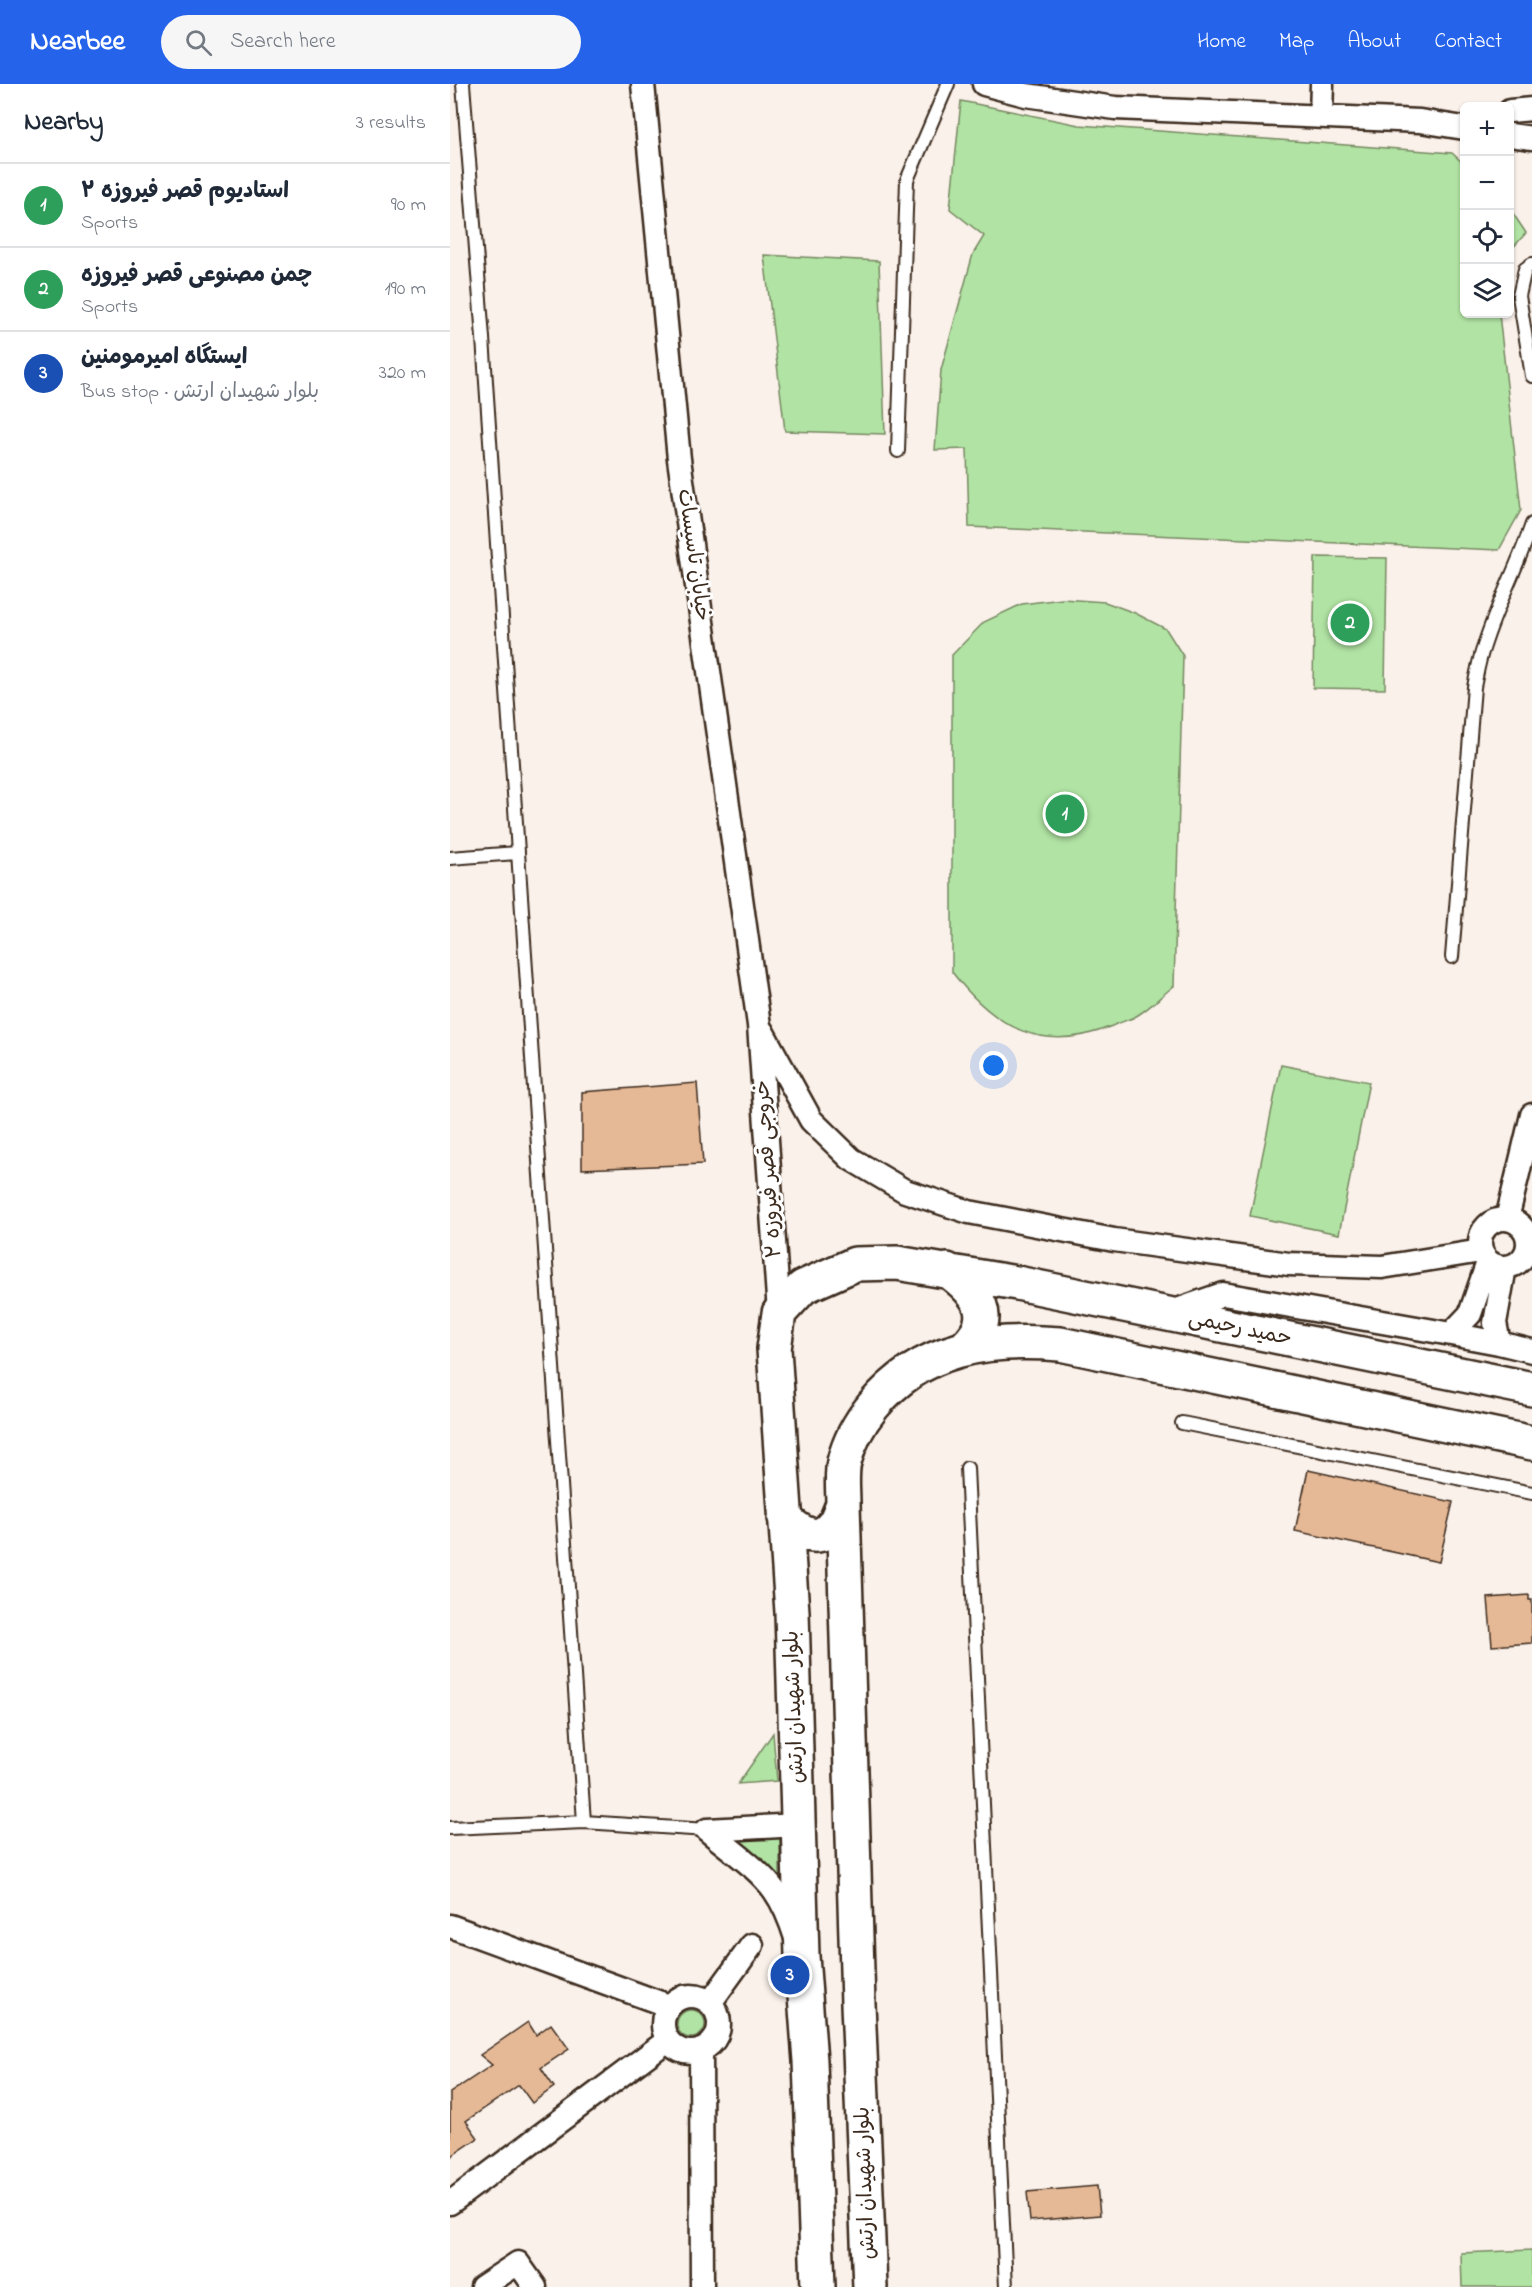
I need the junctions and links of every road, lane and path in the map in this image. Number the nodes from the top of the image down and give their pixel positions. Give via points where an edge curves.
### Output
1 (463, 84) edge
2 (645, 84) edge
3 (948, 84) edge
4 (984, 84) edge
5 (1322, 84) edge
6 (1532, 109) edge
7 (1514, 111) edge
8 (1321, 116) junction
9 (1460, 116) edge
10 (1420, 121) junction
11 (1460, 127) edge
12 (1514, 136) edge
13 (1532, 138) edge
14 (1532, 264) edge
15 (1532, 376) edge
16 (898, 451) dead end
17 (1532, 524) edge
18 (517, 853) junction
19 (450, 858) edge
20 (1452, 957) dead end
21 (759, 1025) junction
22 (1532, 1115) edge
23 (1507, 1219) junction
24 (1505, 1262) edge
25 (947, 1270) junction
26 (779, 1313) junction
27 (1166, 1314) junction
28 (1451, 1334) junction
29 (1499, 1343) junction
30 (964, 1348) junction
31 (1532, 1351) edge
32 (1532, 1389) edge
33 (1182, 1423) dead end
34 (1532, 1443) edge
35 (968, 1468) dead end
36 (1532, 1493) edge
37 (843, 1503) junction
38 (785, 1518) junction
39 (584, 1822) junction
40 (798, 1825) junction
41 (450, 1828) edge
42 (707, 1830) junction
43 (450, 1926) edge
44 (752, 1945) dead end
45 (802, 1956) junction
46 (710, 2003) junction
47 (669, 2006) junction
48 (668, 2040) junction
49 (701, 2050) junction
50 (450, 2203) edge
51 (482, 2287) edge
52 (535, 2287) edge
53 (702, 2287) edge
54 (818, 2287) edge
55 (870, 2287) edge
56 (1006, 2287) edge

1 - 18 lane
2 - 21 street, خیابان تاسیسات via 679,459
3 - 16 lane via 907,180
4 - 8 street via 1026,95 1115,108
5 - 8 street
6 - 7 street
8 - 10 street
9 - 10 street
10 - 11 street
12 - 13 street
14 - 15 lane via 1525,269 1519,296
17 - 20 lane via 1483,648 1474,687
18 - 19 lane
18 - 39 lane
21 - 24 street via 811,1120 851,1159 905,1191 969,1212 1114,1240 1289,1264 1382,1267
21 - 26 street, خروجی قصر فیروزه ۲
22 - 23 street
23 - 24 street via 1515,1221 1526,1233 1527,1248
23 - 24 street via 1491,1222 1481,1235
24 - 28 street via 1470,1314
24 - 29 street via 1495,1323
25 - 26 main road via 897,1263 855,1264 803,1287
25 - 27 main road, حمید رحیمی
25 - 30 main road via 965,1283 983,1311 981,1327
26 - 38 main road, بلوار شهیدان ارتش via 774,1349
27 - 28 street via 1223,1294
27 - 32 main road, حمید رحیمی
28 - 29 street
29 - 31 street
30 - 34 main road via 1023,1341 1060,1344
30 - 37 main road, بلوار شهیدان ارتش via 928,1360 886,1390 860,1422 843,1463
33 - 36 lane
35 - 56 lane
37 - 38 main road via 833,1525 824,1533 812,1536 797,1530
37 - 55 main road, بلوار شهیدان ارتش
38 - 40 main road, بلوار شهیدان ارتش via 792,1612
39 - 41 lane
39 - 42 lane
40 - 42 street
40 - 45 main road, بلوار شهیدان ارتش
42 - 45 street via 774,1890 791,1922
43 - 47 street
44 - 46 street
45 - 54 main road, بلوار شهیدان ارتش
46 - 47 street via 702,1998 684,1997
46 - 49 street via 719,2029 710,2045
47 - 48 street via 663,2023
48 - 49 street via 683,2050
48 - 50 street
49 - 53 street
51 - 52 street via 518,2263

